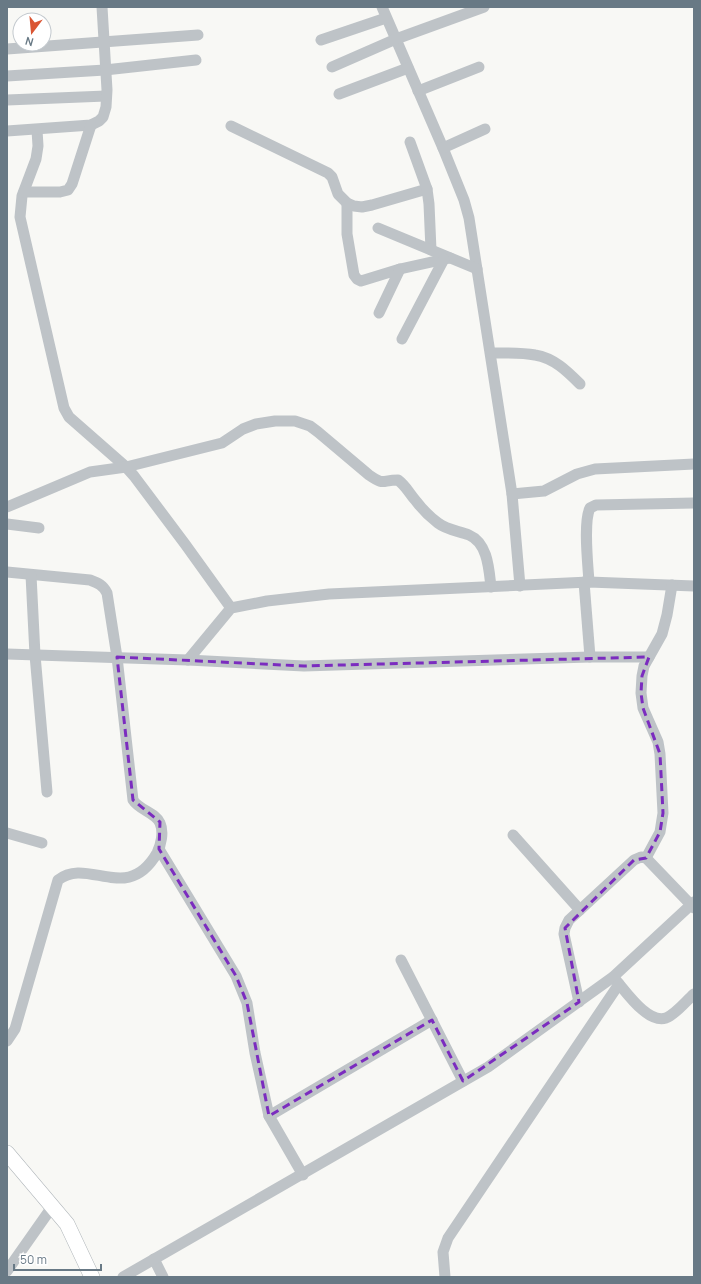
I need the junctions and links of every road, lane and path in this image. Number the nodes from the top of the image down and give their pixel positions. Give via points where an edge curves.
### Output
1 (102, 7) edge
2 (382, 7) edge
3 (484, 7) edge
4 (386, 18) junction
5 (198, 35) dead end
6 (396, 39) junction
7 (321, 40) dead end
8 (104, 42) junction
9 (7, 49) edge
10 (196, 60) dead end
11 (332, 67) dead end
12 (479, 67) dead end
13 (408, 68) junction
14 (105, 70) junction
15 (7, 76) edge
16 (418, 91) junction
17 (339, 94) dead end
18 (106, 96) junction
19 (7, 100) edge
20 (91, 125) junction
21 (231, 126) dead end
22 (485, 129) dead end
23 (38, 130) junction
24 (7, 131) edge
25 (410, 142) dead end
26 (443, 148) junction
27 (427, 189) junction
28 (24, 192) junction
29 (347, 203) junction
30 (378, 228) dead end
31 (431, 250) junction
32 (447, 258) junction
33 (400, 269) junction
34 (476, 269) junction
35 (379, 313) dead end
36 (402, 339) dead end
37 (491, 353) junction
38 (580, 384) dead end
39 (694, 464) edge
40 (126, 467) junction
41 (512, 494) junction
42 (694, 503) edge
43 (7, 507) edge
44 (7, 524) edge
45 (39, 528) dead end
46 (7, 572) edge
47 (31, 575) junction
48 (587, 582) junction
49 (672, 585) junction
50 (520, 586) junction
51 (694, 586) edge
52 (491, 587) junction
53 (232, 608) junction
54 (7, 654) edge
55 (35, 655) junction
56 (117, 657) junction
57 (590, 657) junction
58 (648, 657) junction
59 (188, 660) junction
60 (47, 792) dead end
61 (7, 833) edge
62 (513, 835) dead end
63 (42, 843) dead end
64 (159, 849) junction
65 (646, 858) junction
66 (693, 905) edge
67 (580, 910) junction
68 (401, 960) dead end
69 (616, 980) junction
70 (694, 994) edge
71 (579, 1002) junction
72 (432, 1020) junction
73 (7, 1041) edge
74 (463, 1082) junction
75 (269, 1116) junction
76 (7, 1153) edge
77 (303, 1174) junction
78 (52, 1207) junction
79 (154, 1259) junction
80 (7, 1270) edge
81 (92, 1277) edge
82 (123, 1277) edge
83 (163, 1277) edge
84 (444, 1277) edge

1 - 8 street
2 - 4 street
3 - 6 street
4 - 6 street
4 - 7 street
5 - 8 street
6 - 11 street
6 - 13 street
8 - 9 street
8 - 14 street
10 - 14 street
12 - 16 street
13 - 16 street
13 - 17 street
14 - 15 street
14 - 18 street
16 - 26 street
18 - 19 street
18 - 20 street via 103,117
20 - 23 street
20 - 28 street via 68,190
21 - 29 street via 328,173 338,194
22 - 26 street
23 - 24 street
23 - 28 street via 36,159
25 - 27 street
26 - 34 street via 469,218
27 - 29 street via 362,207
27 - 31 street
28 - 40 street via 20,217 64,408 68,417
29 - 33 street via 347,234 356,279 361,280
30 - 31 street
31 - 32 street
32 - 33 street
32 - 34 street
32 - 36 street
33 - 35 street
34 - 37 street
37 - 38 street via 535,354 549,359 567,371
37 - 41 street
39 - 41 street via 595,469 577,474 544,491
40 - 43 street via 90,472
40 - 52 street via 222,443 256,424 295,421 310,426 378,481 384,483 398,480 405,485 437,523 477,539 488,562
40 - 53 street
41 - 50 street
42 - 48 street via 596,505 590,508 587,513
44 - 45 street
46 - 47 street
47 - 55 street
47 - 56 street via 90,580 105,588
48 - 49 street
48 - 50 street
48 - 57 street
49 - 51 street
49 - 58 street via 662,634
50 - 52 street
52 - 53 street via 329,594
53 - 59 street
54 - 55 street
55 - 56 street
55 - 60 street
56 - 59 street
56 - 64 street via 133,800 136,806 160,822 162,830
57 - 58 street
57 - 59 street via 304,666
58 - 65 street via 642,676 641,693 643,708 658,742 663,813 660,832
61 - 63 street
62 - 67 street
64 - 73 street via 151,862 139,873 129,877 115,878 75,873 64,875 58,880 15,1029
64 - 75 street via 236,976 247,1003
65 - 66 street
65 - 67 street via 634,860
66 - 69 street
67 - 71 street via 569,920 564,934
68 - 72 street
69 - 70 street via 640,1009 653,1017 665,1018 674,1013
69 - 71 street
69 - 84 street via 448,1238 444,1252
71 - 74 street
72 - 74 street
72 - 75 street
74 - 77 street
75 - 77 street
76 - 78 street
77 - 79 street
78 - 80 street
78 - 81 street via 67,1224
79 - 82 street
79 - 83 street

